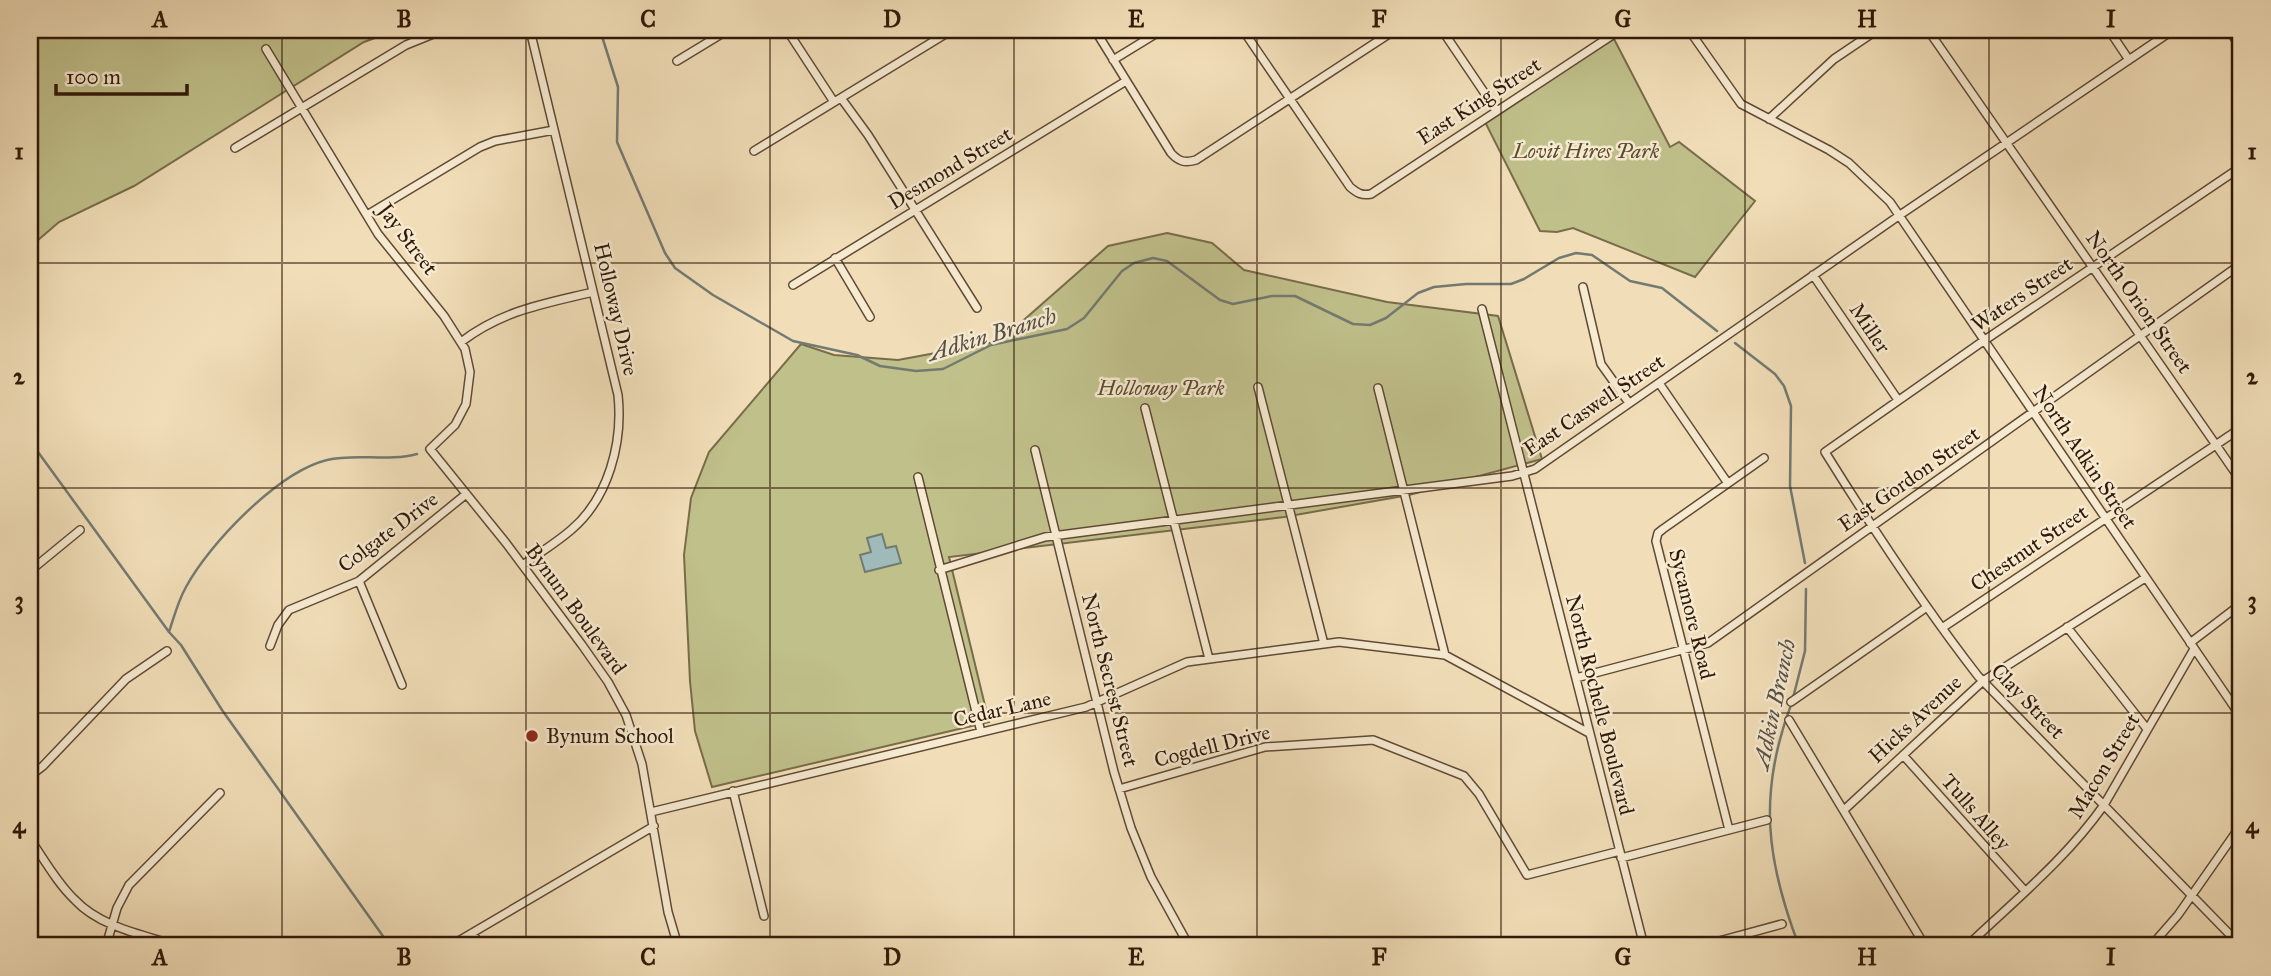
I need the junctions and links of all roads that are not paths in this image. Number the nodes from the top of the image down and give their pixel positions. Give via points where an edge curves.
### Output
1 (443, 30) edge
2 (530, 30) edge
3 (728, 30) edge
4 (787, 30) edge
5 (952, 30) edge
6 (1095, 30) edge
7 (1163, 30) edge
8 (1243, 30) edge
9 (1395, 30) edge
10 (1442, 30) edge
11 (1620, 30) edge
12 (1689, 30) edge
13 (1877, 30) edge
14 (1928, 30) edge
15 (2109, 30) edge
16 (2174, 30) edge
17 (2229, 30) edge
18 (2241, 48) edge
19 (266, 49) dead end
20 (1113, 60) junction
21 (2129, 60) junction
22 (677, 61) dead end
23 (1126, 81) junction
24 (1289, 99) junction
25 (838, 100) junction
26 (302, 108) junction
27 (1496, 110) junction
28 (1769, 119) junction
29 (554, 130) junction
30 (2007, 143) junction
31 (235, 148) dead end
32 (754, 151) dead end
33 (2241, 167) edge
34 (916, 209) junction
35 (367, 215) junction
36 (1900, 215) junction
37 (835, 258) junction
38 (2241, 264) edge
39 (2093, 267) junction
40 (1813, 275) junction
41 (793, 285) dead end
42 (1583, 287) dead end
43 (593, 292) junction
44 (977, 308) dead end
45 (1482, 309) dead end
46 (870, 317) dead end
47 (2141, 335) junction
48 (1985, 340) junction
49 (461, 342) junction
50 (1659, 383) junction
51 (1258, 387) dead end
52 (1378, 388) dead end
53 (1898, 400) junction
54 (1629, 403) junction
55 (1144, 408) dead end
56 (2034, 413) junction
57 (2241, 428) edge
58 (2217, 444) junction
59 (430, 449) joint
60 (1035, 450) dead end
61 (1825, 452) joint
62 (1764, 458) dead end
63 (1523, 472) junction
64 (918, 477) dead end
65 (2241, 481) edge
66 (1727, 482) junction
67 (1404, 489) junction
68 (465, 495) junction
69 (1288, 505) junction
70 (2105, 517) junction
71 (1172, 519) junction
72 (1872, 527) junction
73 (80, 530) dead end
74 (1055, 535) junction
75 (523, 565) junction
76 (939, 570) junction
77 (30, 571) edge
78 (2146, 578) junction
79 (359, 581) junction
80 (2241, 604) edge
81 (1927, 607) junction
82 (2067, 626) junction
83 (1942, 628) junction
84 (1324, 643) junction
85 (270, 646) dead end
86 (2192, 646) junction
87 (1682, 650) junction
88 (167, 651) dead end
89 (1445, 655) junction
90 (1209, 659) junction
91 (1576, 678) junction
92 (1983, 681) junction
93 (402, 685) dead end
94 (1097, 702) junction
95 (1791, 702) dead end
96 (2241, 717) edge
97 (1789, 720) dead end
98 (2147, 729) junction
99 (981, 732) junction
100 (1589, 733) junction
101 (1903, 755) junction
102 (30, 776) edge
103 (1119, 789) junction
104 (733, 791) junction
105 (220, 793) dead end
106 (2104, 805) junction
107 (1843, 810) junction
108 (651, 812) junction
109 (1767, 820) dead end
110 (2241, 825) edge
111 (654, 826) junction
112 (1729, 830) junction
113 (30, 839) edge
114 (1620, 854) junction
115 (2025, 891) junction
116 (2192, 896) junction
117 (764, 916) dead end
118 (1782, 924) dead end
119 (112, 925) junction
120 (472, 933) junction
121 (106, 946) edge
122 (178, 946) edge
123 (450, 946) edge
124 (481, 946) edge
125 (678, 946) edge
126 (1189, 946) edge
127 (1644, 946) edge
128 (1701, 946) edge
129 (1925, 946) edge
130 (1966, 946) edge
131 (2151, 946) edge
132 (2241, 946) edge

1 - 26 street via 406,45
2 - 29 street, Holloway Drive
3 - 22 street
4 - 25 street
5 - 25 street
6 - 20 street
7 - 20 street
8 - 24 street
9 - 24 street
10 - 27 street
11 - 27 street, East King Street
12 - 28 street, North Adkin Street via 1735,98
13 - 28 street via 1834,59
14 - 30 street, North Orion Street
15 - 21 street
16 - 21 street, East Caswell Street
17 - 18 street
19 - 26 street, Jay Street
20 - 23 street
21 - 30 street, East Caswell Street
23 - 24 street via 1171,153 1186,162 1196,160
23 - 34 street, Desmond Street
24 - 27 street, East King Street via 1356,192 1364,195
25 - 32 street
25 - 34 street via 868,135
26 - 31 street
26 - 35 street, Jay Street
28 - 36 street, North Adkin Street via 1849,163
29 - 35 street via 480,147
29 - 43 street, Holloway Drive
30 - 36 street, East Caswell Street
30 - 39 street, North Orion Street
33 - 39 street, Waters Street
34 - 37 street, Desmond Street
34 - 44 street
35 - 49 street, Jay Street
36 - 40 street, East Caswell Street
36 - 48 street, North Adkin Street
37 - 41 street, Desmond Street
37 - 46 street
38 - 47 street, East Gordon Street
39 - 47 street, North Orion Street
39 - 48 street, Waters Street
40 - 50 street, East Caswell Street
40 - 53 street, Miller
42 - 54 street via 1601,364
43 - 49 street via 507,314
43 - 75 street, Holloway Drive via 618,395 614,457 597,496 579,522
45 - 63 street, North Rochelle Boulevard
47 - 56 street, East Gordon Street
47 - 58 street, North Orion Street
48 - 53 street, Waters Street
48 - 56 street, North Adkin Street
49 - 59 street, Jay Street via 470,365 468,396 455,425
50 - 54 street, East Caswell Street
50 - 66 street
51 - 69 street
52 - 67 street
53 - 61 street, Waters Street
54 - 63 street, East Caswell Street via 1535,469
55 - 71 street
56 - 70 street, North Adkin Street
56 - 72 street, East Gordon Street
57 - 58 street, Chestnut Street
58 - 65 street, North Orion Street
58 - 70 street, Chestnut Street
59 - 68 street, Bynum Boulevard
60 - 74 street, North Secrest Street
61 - 72 street, Clay Street
62 - 66 street, Sycamore Road
63 - 67 street, East Caswell Street
63 - 91 street, North Rochelle Boulevard
64 - 76 street
66 - 87 street, Sycamore Road via 1658,533 1656,541
67 - 69 street, East Caswell Street
67 - 89 street
68 - 75 street, Bynum Boulevard
68 - 79 street, Colgate Drive
69 - 71 street, East Caswell Street
69 - 84 street
70 - 78 street, North Adkin Street
70 - 83 street, Chestnut Street
71 - 74 street, East Caswell Street
71 - 90 street
72 - 81 street, Clay Street
72 - 87 street, East Gordon Street via 1708,643
73 - 77 street
74 - 76 street, East Caswell Street
74 - 94 street, North Secrest Street
75 - 108 street, Bynum Boulevard via 589,654 626,715
76 - 99 street
78 - 82 street, Hicks Avenue
78 - 86 street, North Adkin Street
79 - 85 street, Colgate Drive via 289,610
79 - 93 street
80 - 86 street, Macon Street
81 - 83 street, Clay Street
81 - 95 street
82 - 92 street, Hicks Avenue
82 - 98 street
83 - 92 street, Clay Street
84 - 89 street, Cedar Lane
84 - 90 street, Cedar Lane
86 - 96 street, North Adkin Street
86 - 98 street, Macon Street
87 - 91 street, East Gordon Street
87 - 112 street, Sycamore Road
88 - 102 street via 126,680
89 - 100 street, Cedar Lane
90 - 94 street, Cedar Lane via 1187,662
91 - 100 street, North Rochelle Boulevard
92 - 101 street, Hicks Avenue
92 - 106 street, Clay Street
94 - 99 street, Cedar Lane
94 - 103 street, North Secrest Street
97 - 107 street
98 - 106 street, Macon Street
99 - 104 street, Cedar Lane
100 - 114 street, North Rochelle Boulevard
101 - 107 street, Hicks Avenue
101 - 115 street, Tulls Alley
103 - 114 street, Cogdell Drive via 1265,747 1373,740 1464,776 1527,875
103 - 126 street, North Secrest Street via 1151,877
104 - 108 street, Cedar Lane
104 - 117 street
105 - 119 street via 129,885
106 - 115 street, Macon Street via 2078,839
106 - 116 street, Clay Street
107 - 129 street
108 - 111 street
109 - 112 street
110 - 116 street
111 - 120 street
111 - 125 street
112 - 114 street
113 - 119 street via 75,900
114 - 127 street, North Rochelle Boulevard
115 - 130 street, Macon Street
116 - 131 street
116 - 132 street, Clay Street
118 - 128 street
119 - 121 street
119 - 122 street
120 - 123 street
120 - 124 street

